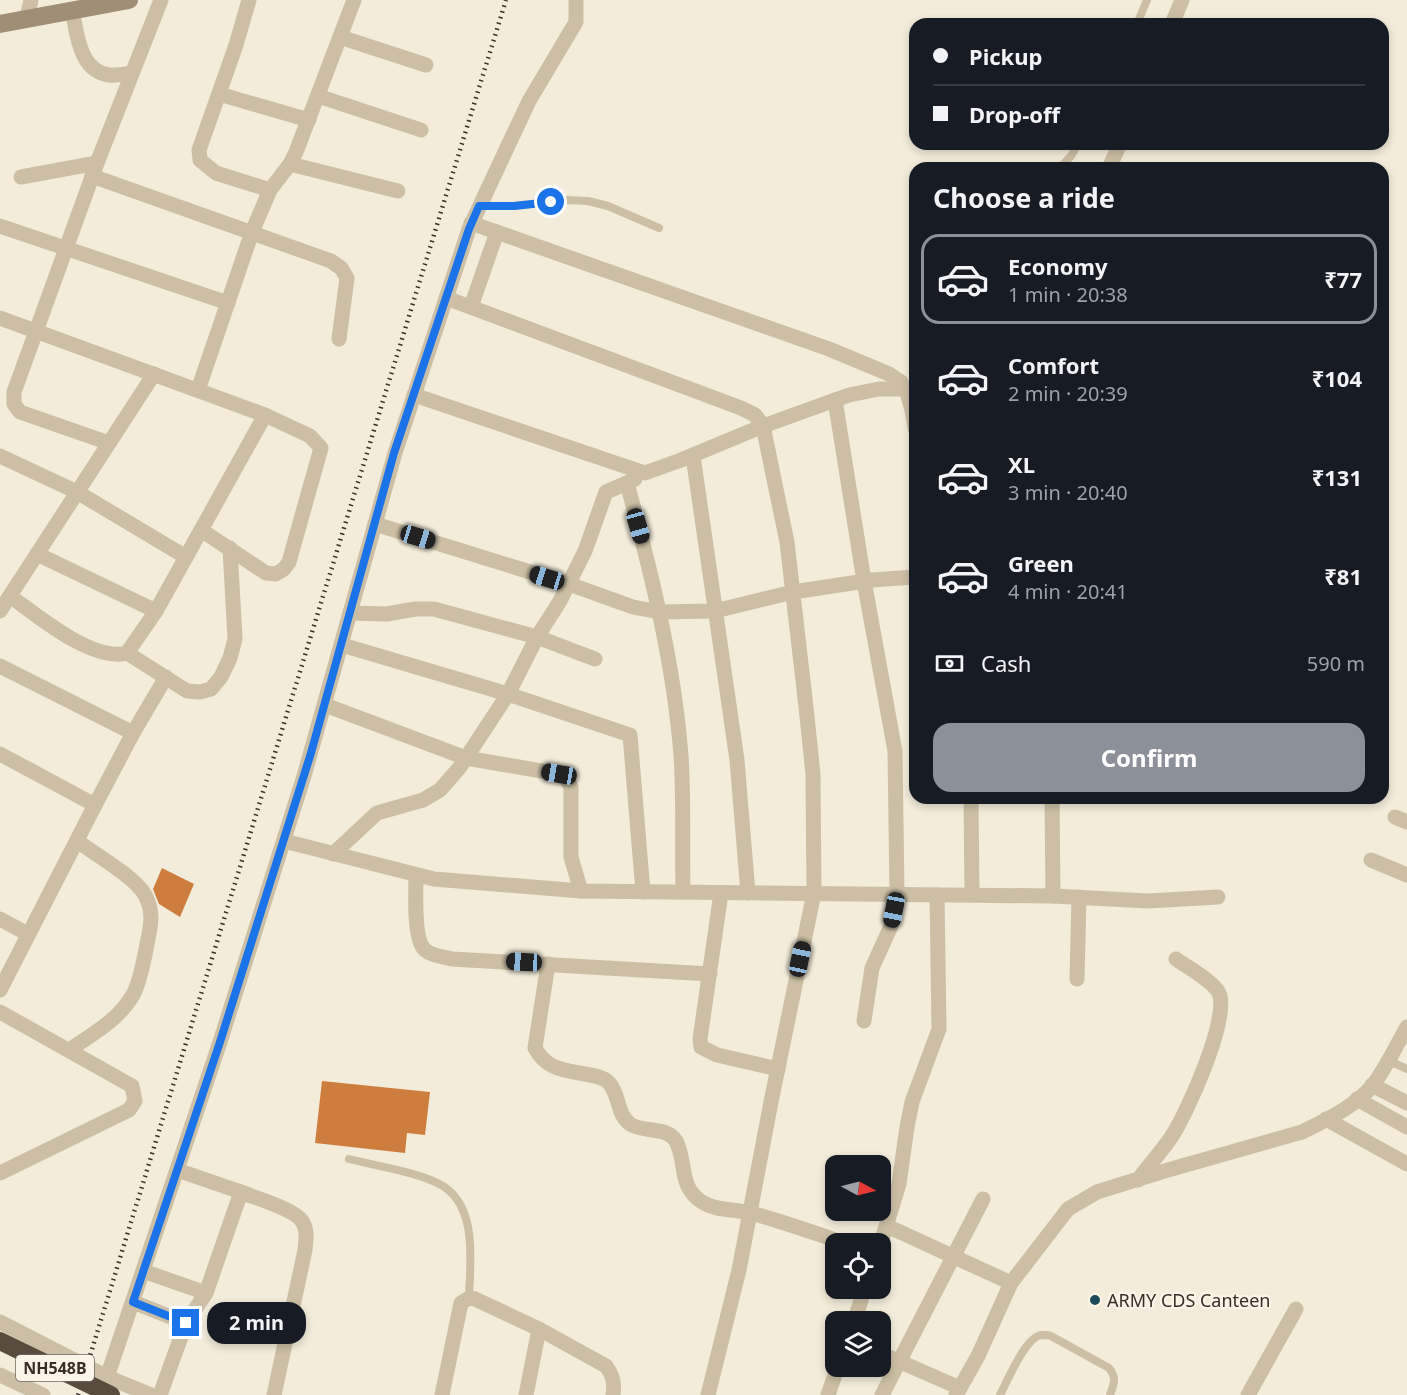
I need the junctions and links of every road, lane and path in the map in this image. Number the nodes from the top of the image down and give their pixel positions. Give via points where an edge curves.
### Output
1 (31, 0) edge
2 (125, 0) edge
3 (161, 0) edge
4 (249, 0) edge
5 (354, 0) edge
6 (576, 0) edge
7 (1147, 0) edge
8 (1182, 0) edge
9 (72, 10) junction
10 (27, 18) junction
11 (1140, 18) edge
12 (1174, 18) edge
13 (0, 24) edge
14 (340, 37) junction
15 (426, 65) dead end
16 (132, 74) junction
17 (219, 94) junction
18 (318, 96) junction
19 (309, 120) junction
20 (421, 130) dead end
21 (1074, 150) edge
22 (1066, 162) edge
23 (290, 164) junction
24 (94, 170) junction
25 (21, 177) dead end
26 (270, 190) junction
27 (398, 191) dead end
28 (479, 206) junction
29 (471, 223) junction
30 (0, 226) edge
31 (659, 228) dead end
32 (252, 232) junction
33 (497, 232) junction
34 (65, 248) junction
35 (446, 298) junction
36 (228, 303) junction
37 (471, 307) junction
38 (0, 318) edge
39 (36, 330) junction
40 (339, 339) dead end
41 (154, 374) junction
42 (909, 388) edge
43 (909, 389) edge
44 (198, 390) junction
45 (414, 395) junction
46 (836, 400) junction
47 (265, 415) junction
48 (763, 426) junction
49 (109, 443) junction
50 (0, 456) edge
51 (693, 456) junction
52 (645, 473) junction
53 (627, 483) junction
54 (78, 492) junction
55 (375, 524) junction
56 (201, 530) junction
57 (230, 548) junction
58 (37, 554) junction
59 (186, 557) junction
60 (909, 577) edge
61 (864, 581) junction
62 (569, 584) junction
63 (793, 592) junction
64 (10, 596) junction
65 (0, 611) edge
66 (156, 611) junction
67 (715, 611) junction
68 (658, 612) junction
69 (350, 613) junction
70 (537, 637) junction
71 (342, 645) junction
72 (127, 653) junction
73 (595, 659) dead end
74 (0, 666) edge
75 (166, 677) junction
76 (508, 694) junction
77 (325, 705) junction
78 (133, 733) junction
79 (0, 754) edge
80 (466, 758) junction
81 (971, 804) edge
82 (1052, 804) edge
83 (95, 805) junction
84 (77, 841) junction
85 (284, 841) junction
86 (333, 854) junction
87 (1371, 860) dead end
88 (416, 875) junction
89 (1407, 875) edge
90 (581, 891) junction
91 (643, 892) junction
92 (683, 892) junction
93 (721, 892) junction
94 (748, 893) junction
95 (814, 893) junction
96 (897, 894) junction
97 (937, 895) junction
98 (972, 895) junction
99 (1053, 896) junction
100 (1079, 897) junction
101 (1218, 897) dead end
102 (0, 919) edge
103 (28, 934) junction
104 (1176, 959) dead end
105 (548, 964) junction
106 (710, 974) junction
107 (1077, 979) dead end
108 (0, 990) edge
109 (0, 1012) edge
110 (864, 1021) dead end
111 (1407, 1028) edge
112 (69, 1050) junction
113 (1387, 1060) junction
114 (778, 1069) junction
115 (1407, 1069) edge
116 (1372, 1085) junction
117 (1357, 1099) junction
118 (1407, 1103) edge
119 (1326, 1119) junction
120 (1407, 1126) edge
121 (349, 1159) dead end
122 (1407, 1164) edge
123 (177, 1170) junction
124 (0, 1173) edge
125 (1138, 1179) junction
126 (241, 1192) junction
127 (983, 1199) dead end
128 (750, 1213) junction
129 (887, 1226) junction
130 (885, 1233) edge
131 (825, 1237) edge
132 (954, 1257) junction
133 (143, 1271) junction
134 (1011, 1283) junction
135 (206, 1293) junction
136 (469, 1298) junction
137 (133, 1302) junction
138 (1296, 1309) dead end
139 (0, 1322) edge
140 (186, 1323) junction
141 (539, 1329) junction
142 (0, 1341) edge
143 (891, 1357) edge
144 (900, 1361) junction
145 (0, 1375) edge
146 (107, 1377) junction
147 (834, 1377) edge
148 (958, 1392) edge
149 (43, 1395) edge
150 (101, 1395) edge
151 (111, 1395) edge
152 (151, 1395) edge
153 (160, 1395) edge
154 (274, 1395) edge
155 (442, 1395) edge
156 (526, 1395) edge
157 (613, 1395) edge
158 (708, 1395) edge
159 (828, 1395) edge
160 (882, 1395) edge
161 (1000, 1395) edge
162 (1110, 1395) edge
163 (1248, 1395) edge

1 - 10 street
2 - 9 main road
3 - 16 street
4 - 17 street
5 - 14 street
6 - 28 street via 576,22 529,101
7 - 11 lane
8 - 12 street
9 - 10 main road
9 - 16 street via 83,56 90,66 109,75
10 - 13 main road
14 - 15 street
14 - 18 street
16 - 24 street
17 - 19 street
17 - 26 street via 199,150 200,160 216,173
18 - 19 street
18 - 20 street
19 - 23 street
21 - 22 lane
23 - 26 street
23 - 27 street
24 - 25 street
24 - 32 street
24 - 34 street
26 - 32 street
28 - 29 street
28 - 31 lane via 588,201
29 - 33 street
29 - 35 street
30 - 34 street
32 - 36 street
32 - 40 street via 341,268 347,279
33 - 37 street
33 - 42 street via 829,349 889,374
34 - 36 street
34 - 39 street
35 - 37 street
35 - 45 street
36 - 44 street
37 - 48 street via 741,408 755,415
38 - 39 street
39 - 41 street
39 - 49 street via 14,392 14,404 30,417
41 - 44 street
41 - 49 street
43 - 46 street via 879,389
44 - 47 street
45 - 52 street
45 - 55 street
46 - 48 street
46 - 61 street
47 - 56 street
47 - 57 street via 310,436 321,448 320,455 284,569 276,574 266,573
48 - 51 street
48 - 63 street
49 - 54 street
50 - 54 street
51 - 52 street
51 - 67 street
52 - 53 street
53 - 62 street via 606,492
53 - 68 street
54 - 58 street
54 - 59 street
55 - 62 street
55 - 69 street
56 - 57 street
56 - 59 street
57 - 75 street via 235,639 221,677 211,689 200,692 187,691
58 - 64 street
58 - 66 street
59 - 66 street
60 - 61 street
61 - 63 street
61 - 96 street via 896,751
62 - 68 street
62 - 70 street
63 - 67 street
63 - 95 street via 813,774
64 - 65 street
64 - 72 street via 90,649 107,655
66 - 72 street
67 - 68 street
67 - 94 street via 737,760
68 - 92 street via 681,756
69 - 70 street via 434,609
69 - 71 street
70 - 73 street
70 - 76 street
71 - 76 street
71 - 77 street
72 - 75 street
74 - 78 street
75 - 78 street
76 - 80 street
76 - 91 street via 630,735
77 - 80 street
77 - 85 street
78 - 83 street
79 - 83 street
80 - 86 street via 440,790 423,800 377,813
80 - 90 street via 566,778 571,787 571,857
81 - 98 street
82 - 99 street
83 - 84 street
84 - 103 street
84 - 112 street via 137,884 152,912 134,992 119,1013
85 - 86 street
85 - 123 street
86 - 88 street
87 - 89 street
88 - 90 street
88 - 105 street via 418,939 424,950 452,959
90 - 91 street
91 - 92 street
92 - 93 street
93 - 94 street
93 - 106 street
94 - 95 street
95 - 96 street
95 - 114 street
96 - 97 street
96 - 110 street via 891,926 872,968
97 - 98 street
97 - 129 street via 939,1029 912,1102 899,1184
98 - 99 street
99 - 100 street
100 - 101 street via 1148,901
100 - 107 street
102 - 103 street
103 - 108 street
104 - 125 street via 1219,993 1219,1025 1200,1079 1172,1136
105 - 106 street
105 - 128 street via 535,1048 540,1058 548,1065 604,1078 616,1092 628,1123 666,1133 676,1142 685,1180 694,1197 705,1204
106 - 114 street via 701,1047 717,1055
109 - 112 street
111 - 113 street
112 - 124 street via 132,1086 135,1101 129,1110
113 - 115 lane
113 - 116 street
114 - 128 street
116 - 117 street
116 - 118 street
117 - 119 street
117 - 120 street
119 - 122 street
119 - 125 street via 1302,1132
121 - 136 lane via 427,1178 456,1198 469,1240
123 - 126 street
123 - 133 street
125 - 134 street via 1097,1192 1068,1209
126 - 135 street
126 - 154 street via 291,1213 302,1220 307,1232
127 - 132 street
128 - 131 street
128 - 158 street
129 - 130 street
129 - 132 street
132 - 134 street
132 - 144 street
133 - 135 street
133 - 137 street
134 - 148 street
135 - 140 street
136 - 141 street
136 - 155 street via 461,1303
137 - 140 street
137 - 146 street
138 - 163 street
139 - 146 street
140 - 153 street
141 - 156 street
141 - 157 street via 606,1366 612,1373
142 - 151 highway, NH548B, bridge
143 - 144 street
144 - 148 street
144 - 160 street
145 - 149 street
146 - 150 street
146 - 152 street
147 - 159 street
161 - 162 lane via 1027,1345 1042,1335 1051,1336 1109,1368 1114,1374

